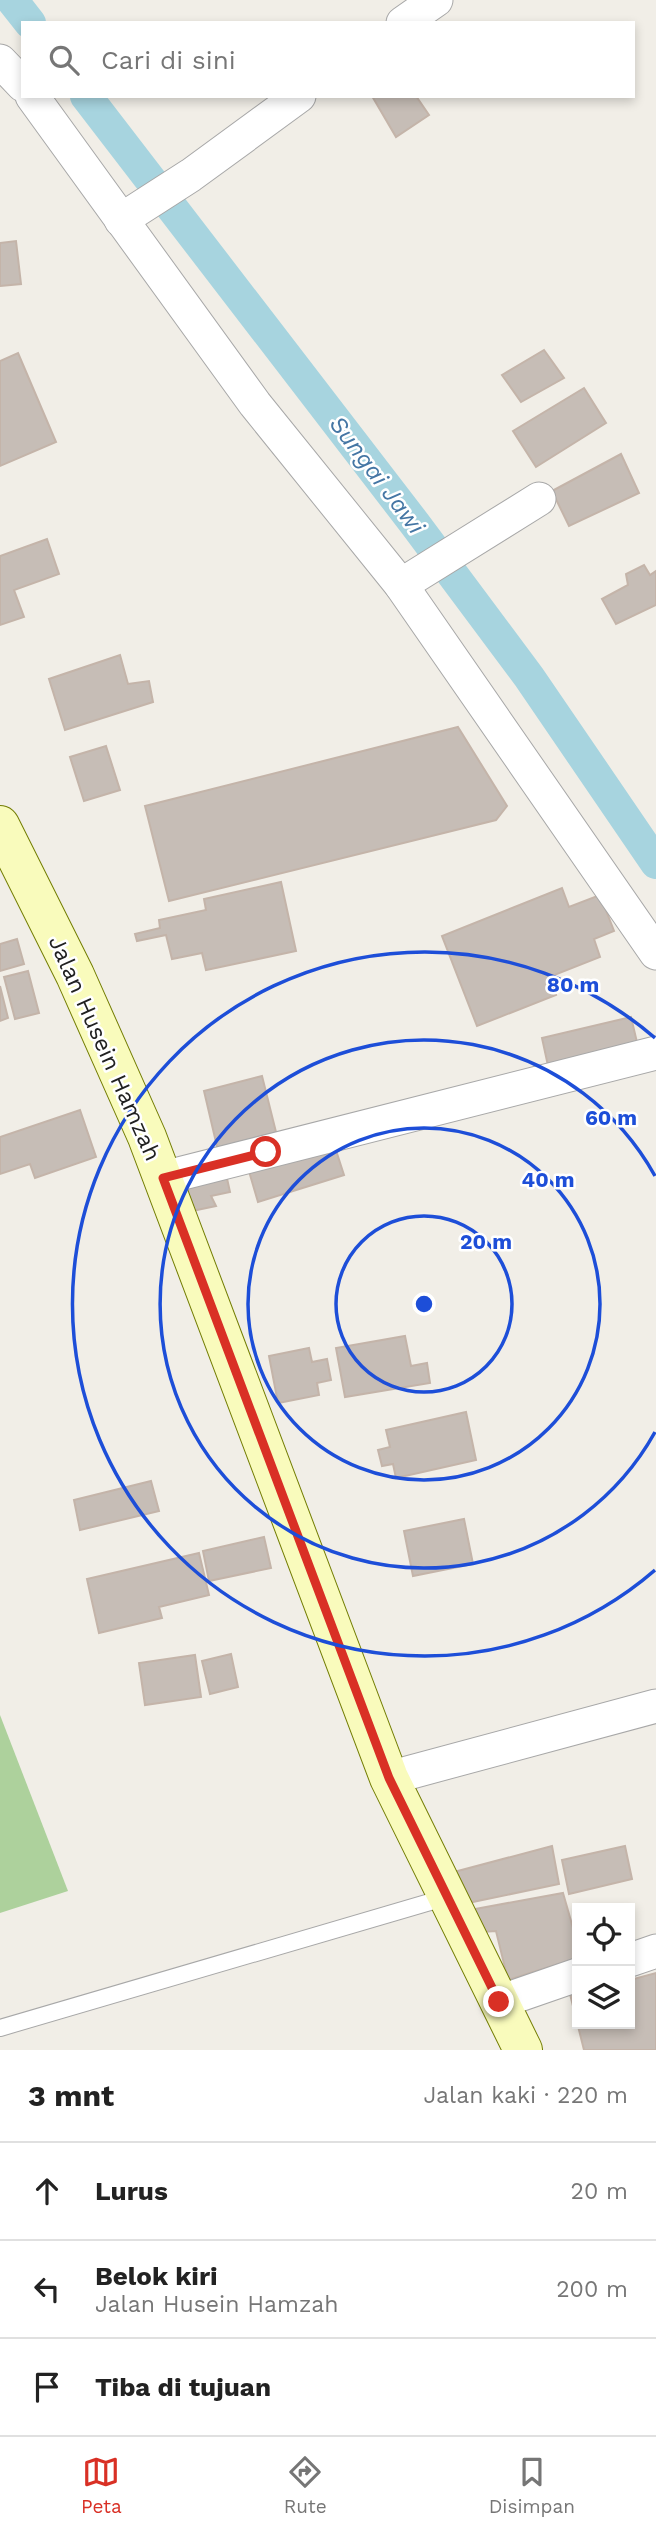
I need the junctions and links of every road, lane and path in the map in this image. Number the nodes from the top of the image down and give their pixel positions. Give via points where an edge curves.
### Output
1 (436, 0) edge
2 (406, 21) edge
3 (0, 61) edge
4 (21, 83) edge
5 (34, 98) edge
6 (296, 98) edge
7 (130, 214) junction
8 (539, 499) dead end
9 (409, 580) junction
10 (0, 825) edge
11 (656, 953) edge
12 (656, 1053) edge
13 (163, 1178) junction
14 (656, 1706) edge
15 (389, 1778) junction
16 (447, 1897) junction
17 (656, 1951) edge
18 (635, 1958) edge
19 (572, 1977) edge
20 (499, 2002) junction
21 (0, 2028) edge
22 (523, 2050) edge

1 - 2 street
3 - 4 street
5 - 7 street
6 - 7 street via 191,176
7 - 9 street via 255,404
8 - 9 street
9 - 11 street
10 - 13 street, Jalan Husein Hamzah via 75,975
12 - 13 street
13 - 15 street, Jalan Husein Hamzah
14 - 15 street
15 - 16 street, Jalan Husein Hamzah
16 - 20 street, Jalan Husein Hamzah
16 - 21 lane
17 - 18 street
19 - 20 street
20 - 22 street, Jalan Husein Hamzah

